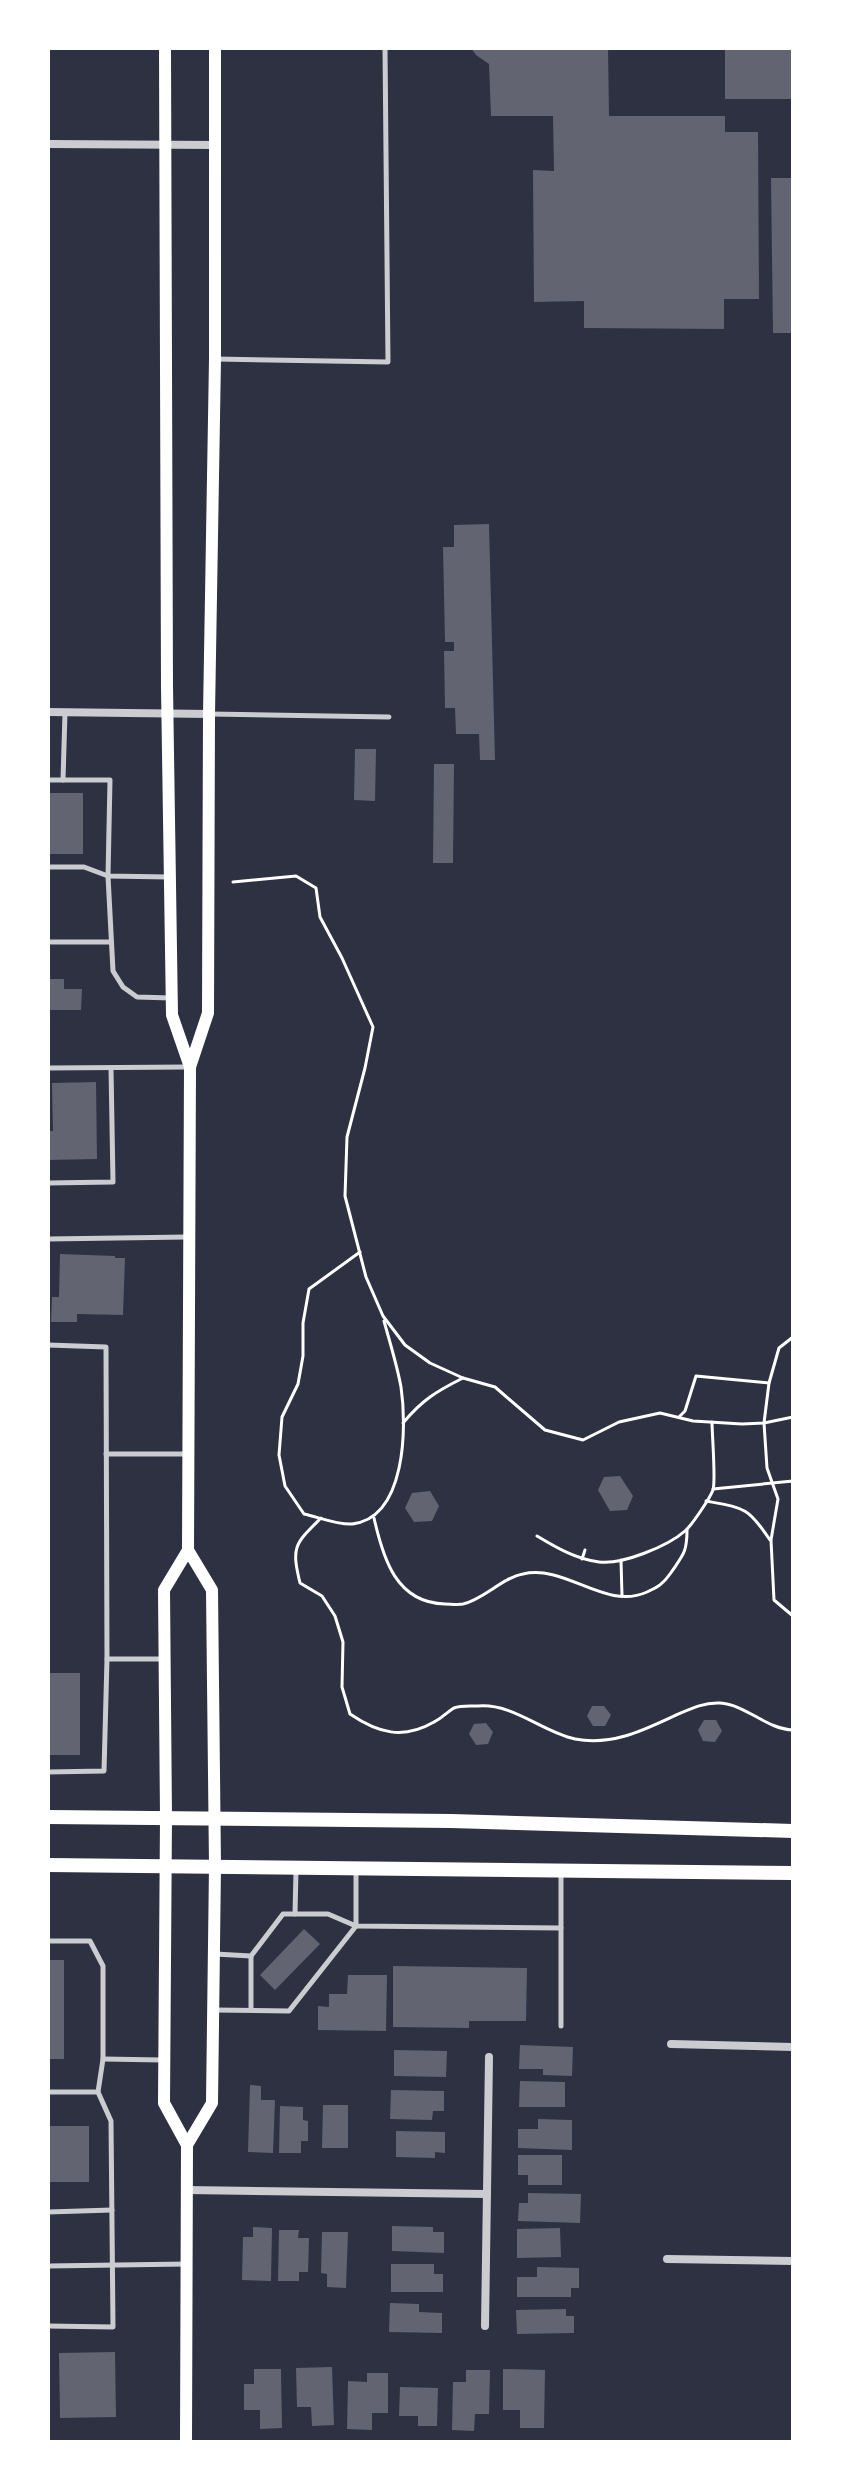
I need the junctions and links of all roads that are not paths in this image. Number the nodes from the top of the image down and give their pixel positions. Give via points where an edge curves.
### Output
1 (165, 48) edge
2 (215, 48) edge
3 (385, 48) edge
4 (48, 144) edge
5 (215, 145) junction
6 (165, 146) junction
7 (215, 359) junction
8 (48, 712) edge
9 (65, 712) junction
10 (167, 713) junction
11 (209, 714) junction
12 (389, 717) dead end
13 (48, 780) edge
14 (63, 780) junction
15 (48, 867) edge
16 (108, 876) junction
17 (169, 877) junction
18 (48, 942) edge
19 (111, 942) junction
20 (172, 998) junction
21 (190, 1067) junction
22 (48, 1068) edge
23 (111, 1068) junction
24 (48, 1183) edge
25 (189, 1237) junction
26 (48, 1239) edge
27 (48, 1345) edge
28 (106, 1454) junction
29 (189, 1454) junction
30 (188, 1550) junction
31 (107, 1659) junction
32 (163, 1659) junction
33 (48, 1772) edge
34 (48, 1817) edge
35 (166, 1817) junction
36 (215, 1817) junction
37 (793, 1831) edge
38 (48, 1865) edge
39 (165, 1866) junction
40 (215, 1866) junction
41 (296, 1867) junction
42 (356, 1868) junction
43 (561, 1871) junction
44 (793, 1873) edge
45 (295, 1914) junction
46 (356, 1926) junction
47 (561, 1928) junction
48 (48, 1941) edge
49 (214, 1954) junction
50 (251, 1956) junction
51 (213, 2010) junction
52 (251, 2010) junction
53 (561, 2026) dead end
54 (671, 2044) dead end
55 (793, 2047) edge
56 (489, 2057) dead end
57 (103, 2059) junction
58 (164, 2060) junction
59 (48, 2092) edge
60 (98, 2092) junction
61 (187, 2145) junction
62 (187, 2190) junction
63 (487, 2194) junction
64 (112, 2210) junction
65 (48, 2212) edge
66 (667, 2259) dead end
67 (793, 2261) edge
68 (112, 2264) junction
69 (187, 2264) junction
70 (48, 2266) edge
71 (48, 2326) edge
72 (485, 2326) dead end
73 (186, 2442) edge

1 - 6 main road
2 - 5 main road
3 - 7 lane via 388,362
4 - 6 street
5 - 6 street
5 - 7 main road
6 - 10 main road
7 - 11 main road
8 - 9 street
9 - 10 street
9 - 14 lane
10 - 11 street
10 - 17 main road
11 - 12 lane
11 - 21 main road via 208,1013
13 - 14 lane
14 - 16 lane via 110,780
15 - 16 lane via 84,867
16 - 17 lane
16 - 19 lane
17 - 20 main road
18 - 19 lane
19 - 20 lane via 113,971 123,987 137,997
20 - 21 main road via 172,1015
21 - 23 lane
21 - 25 main road
22 - 23 lane
23 - 24 lane via 113,1182
25 - 26 lane
25 - 29 main road
27 - 28 lane via 106,1347
28 - 29 lane
28 - 31 lane
29 - 30 main road
30 - 32 main road via 164,1590
30 - 36 main road via 212,1590
31 - 32 lane
31 - 33 lane via 104,1771
32 - 35 main road
34 - 35 main road
35 - 36 main road
35 - 39 main road
36 - 37 main road
36 - 40 main road
38 - 39 main road
39 - 40 main road
39 - 58 main road
40 - 41 main road
40 - 49 main road
41 - 42 main road
41 - 45 lane
42 - 43 main road
42 - 46 lane
43 - 44 main road
43 - 47 lane
45 - 46 lane via 328,1914
45 - 50 lane via 283,1914
46 - 47 lane
46 - 52 lane via 289,2011
47 - 53 lane
48 - 57 lane via 90,1941 103,1966
49 - 50 lane
49 - 51 main road
50 - 52 lane
51 - 52 lane
51 - 61 main road via 212,2103
54 - 55 street
56 - 63 street
57 - 58 lane
57 - 60 lane
58 - 61 main road via 164,2103
59 - 60 lane
60 - 64 lane via 111,2121
61 - 62 main road
62 - 63 street
62 - 69 main road
63 - 72 street
64 - 65 lane
64 - 68 lane
66 - 67 street
68 - 69 lane
68 - 70 lane
68 - 71 lane via 113,2327
69 - 73 main road

